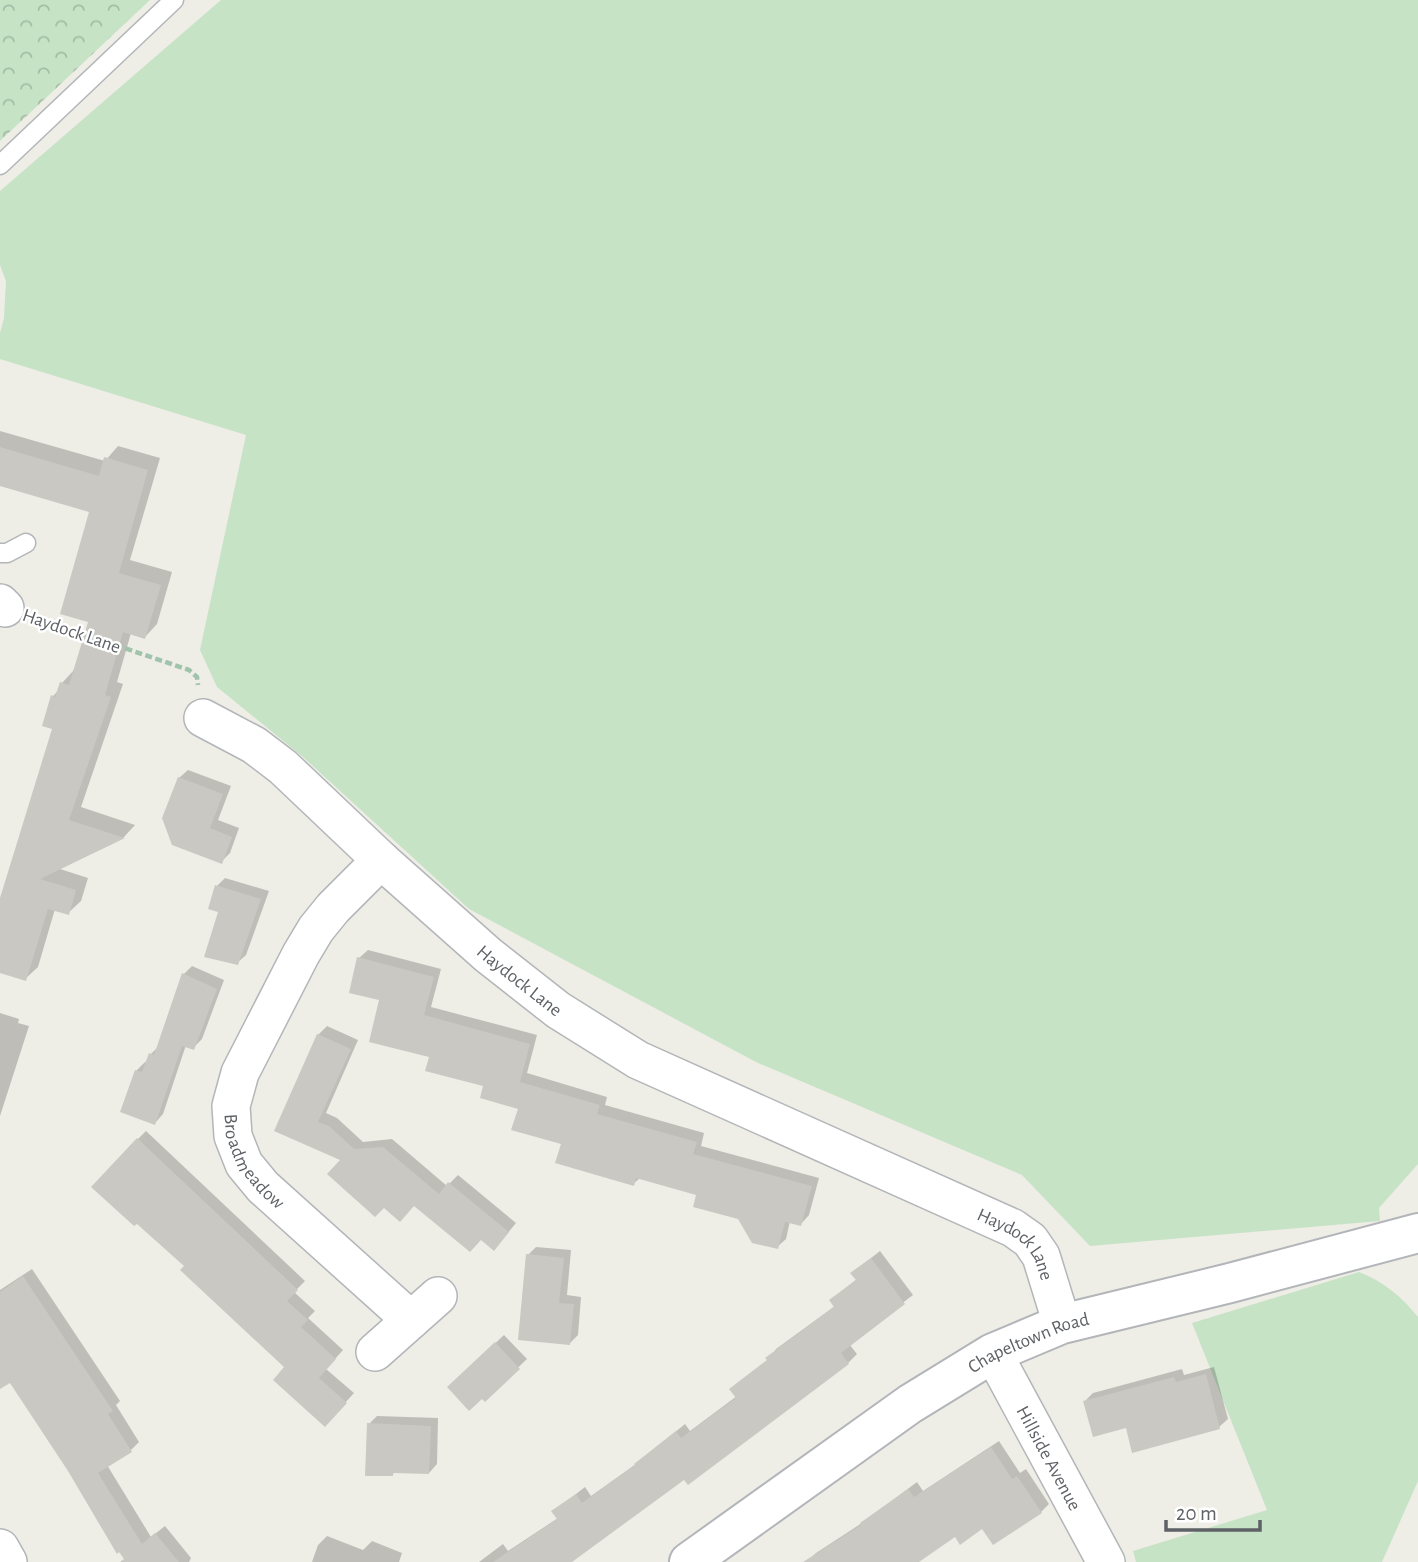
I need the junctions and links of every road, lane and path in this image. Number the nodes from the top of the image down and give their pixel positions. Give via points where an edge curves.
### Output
1 (174, 0) edge
2 (0, 165) edge
3 (26, 543) dead end
4 (0, 553) edge
5 (2, 610) edge
6 (203, 718) joint
7 (381, 860) junction
8 (1418, 1233) edge
9 (438, 1296) dead end
10 (411, 1320) junction
11 (1062, 1324) junction
12 (375, 1352) dead end
13 (993, 1353) junction
14 (0, 1548) edge
15 (8, 1562) edge
16 (690, 1562) edge
17 (1106, 1562) edge

1 - 2 lane
3 - 4 lane
5 - 6 path, Haydock Lane via 189,670 197,677
6 - 7 street, Haydock Lane via 245,739 283,767
7 - 10 street, Broadmeadow via 332,908 301,954 240,1073 232,1106 233,1136 244,1164 263,1187
7 - 11 street, Haydock Lane via 558,1010 638,1060 1022,1234 1041,1256
8 - 11 main road, Chapeltown Road
9 - 10 street
10 - 12 street
11 - 13 main road, Chapeltown Road
13 - 16 main road, Chapeltown Road via 910,1404
13 - 17 street, Hillside Avenue
14 - 15 street

